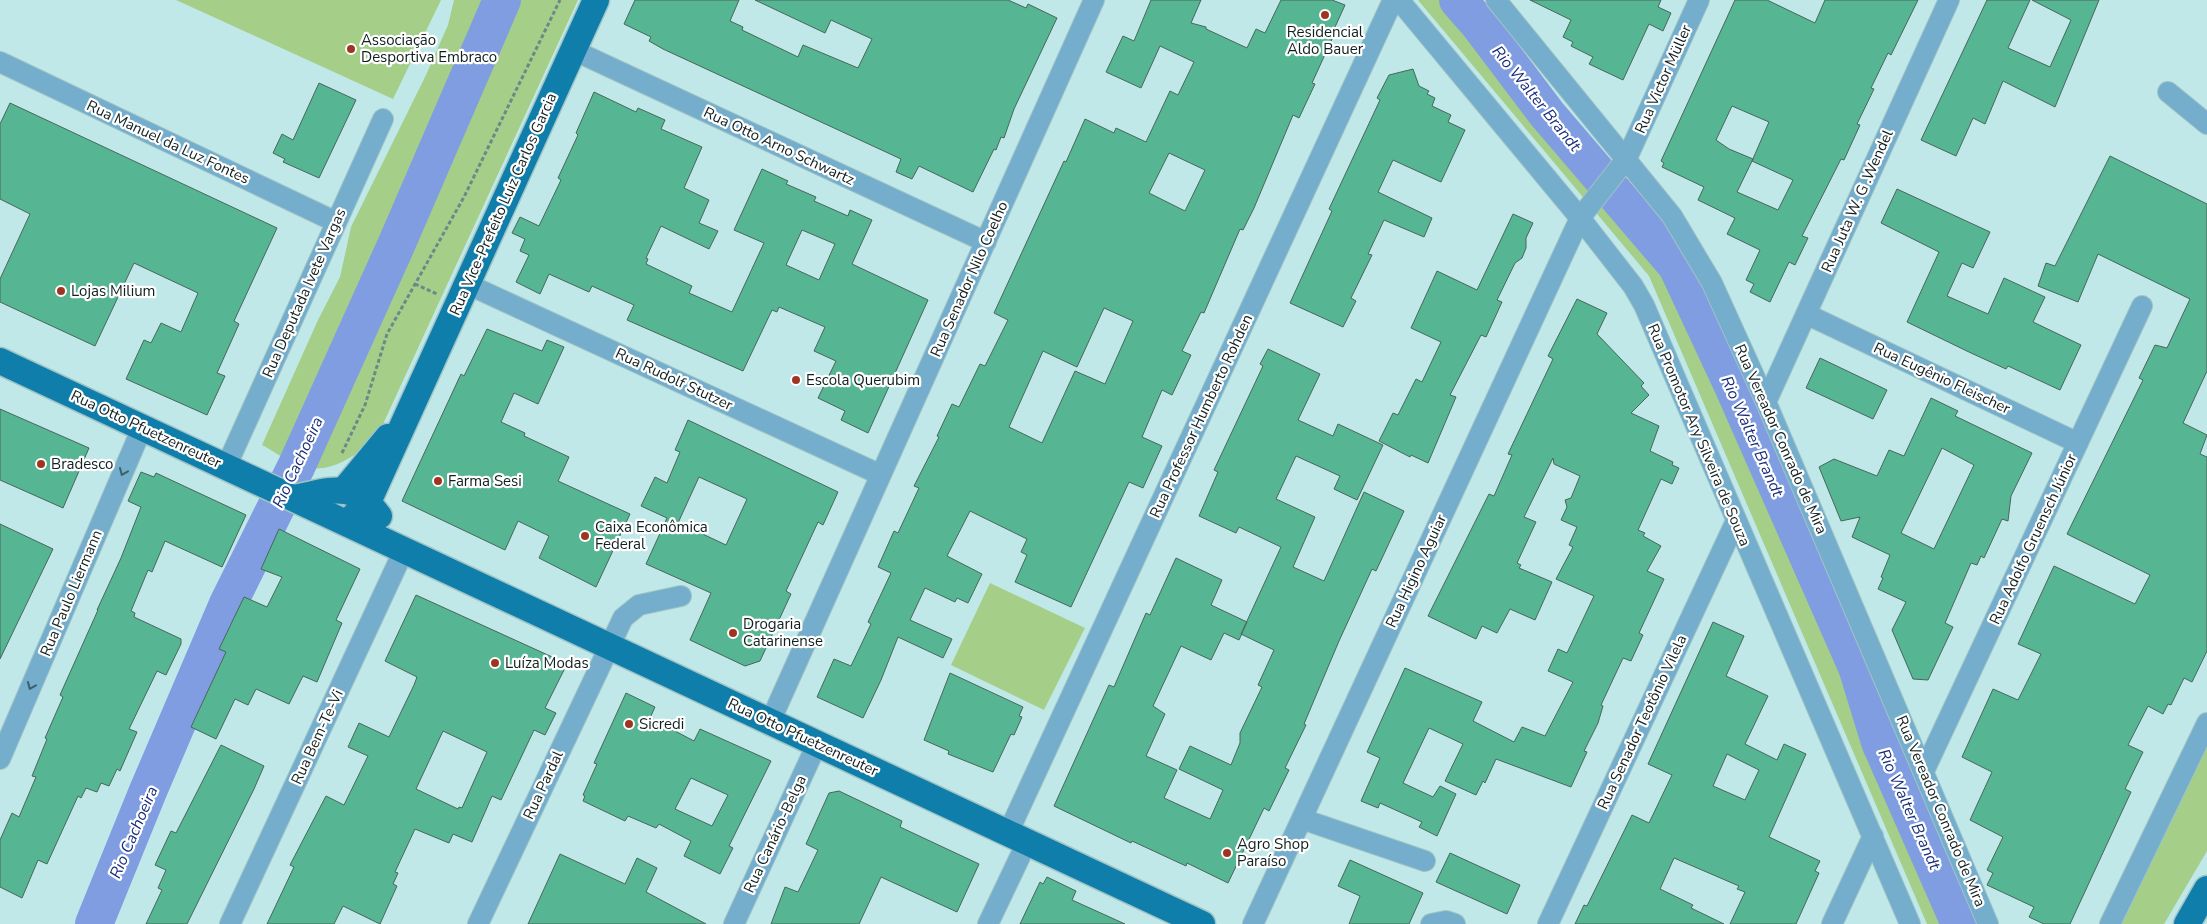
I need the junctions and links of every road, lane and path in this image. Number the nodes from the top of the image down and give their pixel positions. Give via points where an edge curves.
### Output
1 (560, 0) edge
2 (596, 0) edge
3 (1093, 0) edge
4 (1393, 0) edge
5 (1399, 0) edge
6 (1496, 0) edge
7 (1699, 0) edge
8 (1949, 0) edge
9 (573, 50) junction
10 (0, 62) edge
11 (2168, 92) dead end
12 (383, 119) dead end
13 (2207, 124) edge
14 (1627, 158) junction
15 (1580, 218) junction
16 (336, 222) junction
17 (986, 242) junction
18 (467, 284) junction
19 (2142, 306) dead end
20 (1806, 314) junction
21 (0, 361) edge
22 (1766, 402) junction
23 (410, 409) junction
24 (142, 428) junction
25 (2078, 443) junction
26 (226, 466) junction
27 (881, 475) junction
28 (352, 480) junction
29 (283, 493) junction
30 (368, 502) junction
31 (1736, 521) junction
32 (347, 523) junction
33 (404, 550) junction
34 (681, 596) dead end
35 (608, 646) junction
36 (770, 722) junction
37 (2207, 723) edge
38 (817, 744) junction
39 (0, 759) edge
40 (1924, 771) junction
41 (1302, 819) junction
42 (1873, 836) junction
43 (1017, 838) junction
44 (1425, 861) dead end
45 (2207, 889) edge
46 (230, 924) edge
47 (478, 924) edge
48 (734, 924) edge
49 (988, 924) edge
50 (1202, 924) edge
51 (1253, 924) edge
52 (1430, 924) edge
53 (1455, 924) edge
54 (1548, 924) edge
55 (1832, 924) edge
56 (1910, 924) edge
57 (1988, 924) edge
58 (2110, 924) edge
59 (2187, 924) edge

1 - 28 path via 464,197 387,334 365,406 336,465
2 - 9 main road, Rua Vice-Prefeito Luiz Carlos Garcia
3 - 17 street, Rua Senador Nilo Coelho
4 - 43 street, Rua Professor Humberto Rohden
5 - 15 street, Rua Promotor Ary Silveira de Souza
6 - 14 street, Rua Vereador Conrado de Mira
7 - 14 street, Rua Victor Müller
8 - 20 street, Rua Juta W. G .Wendel
9 - 17 street, Rua Otto Arno Schwartz
9 - 18 main road, Rua Vice-Prefeito Luiz Carlos Garcia
10 - 16 street, Rua Manuel da Luz Fontes
11 - 13 street
12 - 16 street, Rua Deputada Ivete Vargas
14 - 15 street, Rua Victor Müller
14 - 22 street, Rua Vereador Conrado de Mira via 1672,216 1712,283
15 - 31 street, Rua Promotor Ary Silveira de Souza via 1644,305
15 - 41 street, Rua Higino Aguiar
16 - 26 street, Rua Deputada Ivete Vargas
17 - 27 street, Rua Senador Nilo Coelho
18 - 23 main road, Rua Vice-Prefeito Luiz Carlos Garcia
18 - 27 street, Rua Rudolf Stutzer
19 - 25 street, Rua Adolfo Gruensch Júnior
20 - 22 street, Rua Juta W. G .Wendel
20 - 25 street, Rua Eugênio Fleischer
21 - 24 main road, Rua Otto Pfuetzenreuter
22 - 40 street, Rua Vereador Conrado de Mira
23 - 28 main road, Rua Vice-Prefeito Luiz Carlos Garcia
23 - 30 main road, Rua Vice-Prefeito Luiz Carlos Garcia
24 - 26 main road, Rua Otto Pfuetzenreuter
24 -> 39 street, Rua Paulo Liermann
25 - 40 street, Rua Adolfo Gruensch Júnior
26 - 29 main road, Rua Otto Pfuetzenreuter
27 - 36 street, Rua Senador Nilo Coelho
28 - 29 main road
28 - 30 main road, Rua Otto Pfuetzenreuter
28 - 32 main road
29 - 32 main road, Rua Otto Pfuetzenreuter
30 - 32 main road
30 - 33 main road, Rua Otto Pfuetzenreuter
31 - 42 street, Rua Promotor Ary Silveira de Souza
31 - 54 street, Rua Senador Teotônio Vilela
32 - 33 main road, Rua Otto Pfuetzenreuter
33 - 35 main road, Rua Otto Pfuetzenreuter
33 - 46 street, Rua Bem-Te-Vi
34 - 35 street, Rua Pardal via 638,605 623,618
35 - 36 main road, Rua Otto Pfuetzenreuter
35 - 47 street, Rua Pardal
36 - 38 main road, Rua Otto Pfuetzenreuter
37 - 58 street
38 - 43 main road, Rua Otto Pfuetzenreuter
38 - 48 street, Rua Canário-Belga
40 - 57 street, Rua Vereador Conrado de Mira
41 - 44 street
41 - 51 street, Rua Higino Aguiar
42 - 55 street
42 - 56 street, Rua Promotor Ary Silveira de Souza
43 - 49 street, Rua Professor Humberto Rohden
43 - 50 main road, Rua Otto Pfuetzenreuter
45 - 59 main road
52 - 53 street via 1446,921

